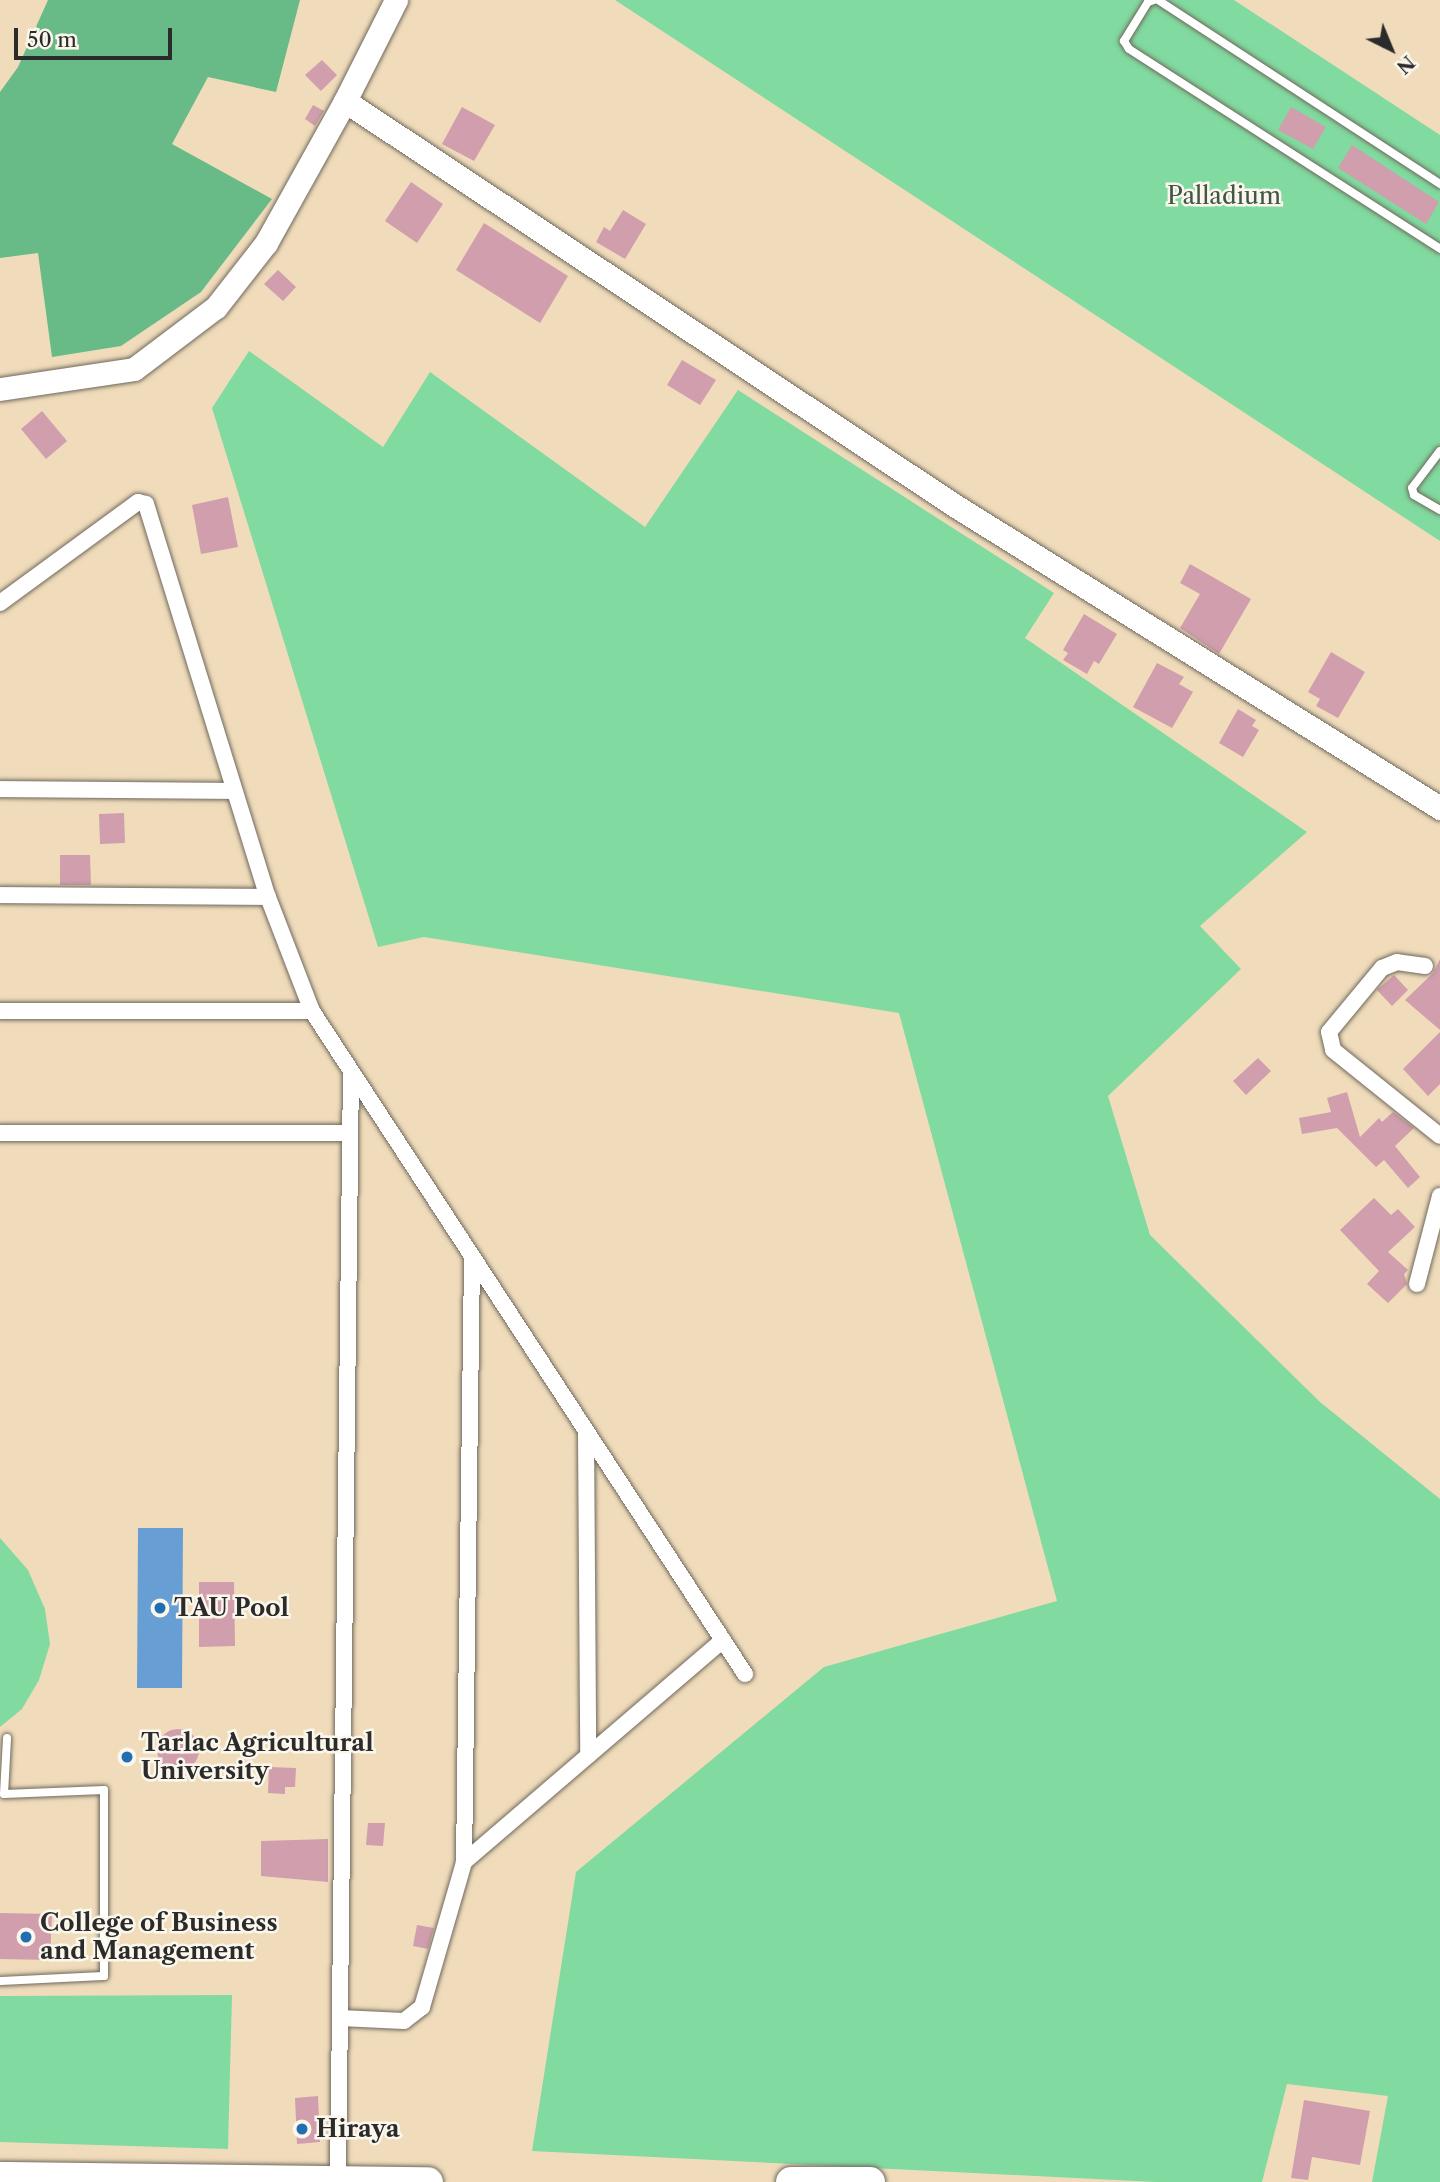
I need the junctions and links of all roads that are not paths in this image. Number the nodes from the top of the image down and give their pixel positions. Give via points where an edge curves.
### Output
1 (396, 0) edge
2 (1156, 0) edge
3 (345, 101) junction
4 (1440, 184) edge
5 (1440, 249) edge
6 (0, 388) edge
7 (1440, 451) edge
8 (1440, 510) edge
9 (0, 603) edge
10 (0, 789) edge
11 (234, 791) junction
12 (1440, 808) edge
13 (0, 895) edge
14 (268, 897) junction
15 (1424, 966) dead end
16 (0, 1011) edge
17 (312, 1012) junction
18 (351, 1072) junction
19 (0, 1133) edge
20 (347, 1133) junction
21 (1440, 1136) edge
22 (1440, 1196) edge
23 (472, 1258) junction
24 (1416, 1284) dead end
25 (586, 1431) junction
26 (723, 1640) junction
27 (745, 1674) dead end
28 (7, 1738) dead end
29 (587, 1755) junction
30 (464, 1862) junction
31 (0, 1981) edge
32 (340, 2018) junction
33 (0, 2177) edge
34 (166, 2180) edge
35 (327, 2181) edge
36 (428, 2182) edge
37 (791, 2182) edge
38 (870, 2182) edge

1 - 3 street
2 - 4 lane
2 - 5 lane via 1148,2 1124,41 1129,49
3 - 6 street via 266,243 216,307 134,369
3 - 12 street via 954,505
7 - 8 lane via 1412,488 1414,495
9 - 11 street via 138,502 146,504
10 - 11 street
11 - 14 street
13 - 14 street
14 - 17 street
15 - 21 street via 1397,962 1382,968 1329,1032 1332,1050
16 - 17 street
17 - 18 street
18 - 20 street
18 - 23 street
19 - 20 street
20 - 32 street
22 - 24 street
23 - 25 street
23 - 30 street
25 - 26 street
25 - 29 street
26 - 27 street
26 - 29 street
28 - 31 lane via 4,1794 104,1790 104,1976
29 - 30 street
30 - 32 street via 422,2007 404,2021
32 - 35 street
33 - 34 highway
34 - 35 highway
35 - 36 highway
37 - 38 highway

